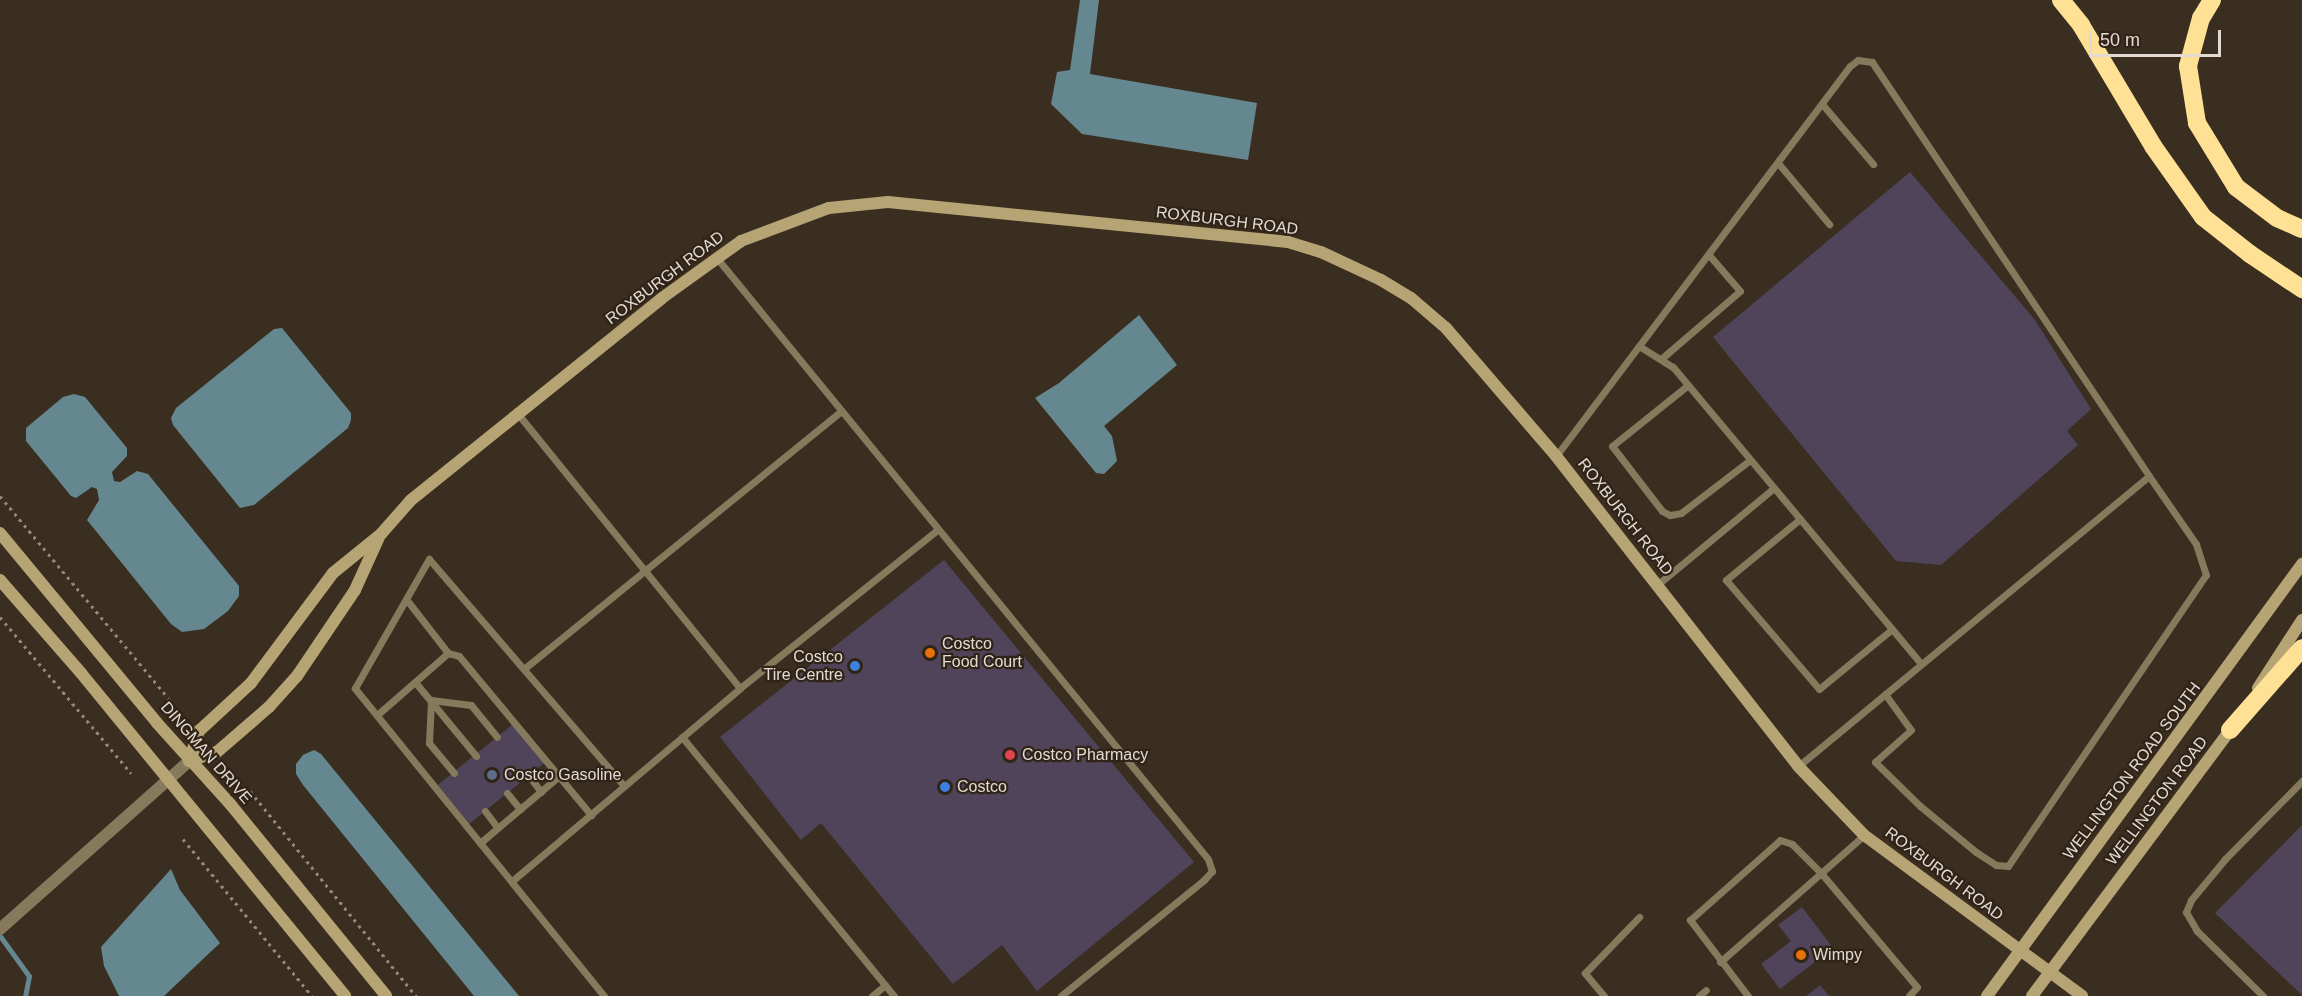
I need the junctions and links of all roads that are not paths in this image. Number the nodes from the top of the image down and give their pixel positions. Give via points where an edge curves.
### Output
1 (2061, 0) edge
2 (2212, 0) edge
3 (1822, 104) junction
4 (1778, 163) junction
5 (1873, 164) dead end
6 (1829, 224) dead end
7 (2302, 229) edge
8 (1708, 255) junction
9 (716, 257) junction
10 (2302, 288) edge
11 (1639, 346) junction
12 (1661, 359) junction
13 (1688, 385) junction
14 (840, 412) junction
15 (518, 414) junction
16 (1556, 456) junction
17 (1750, 460) junction
18 (2149, 476) junction
19 (1774, 488) junction
20 (1800, 519) junction
21 (937, 530) junction
22 (0, 532) edge
23 (381, 534) junction
24 (2302, 564) edge
25 (644, 569) junction
26 (0, 580) edge
27 (1657, 585) junction
28 (406, 599) junction
29 (2302, 620) edge
30 (1892, 629) junction
31 (2302, 648) edge
32 (448, 653) junction
33 (1921, 664) junction
34 (525, 668) junction
35 (415, 682) junction
36 (740, 688) junction
37 (1885, 694) junction
38 (431, 700) junction
39 (377, 716) junction
40 (2230, 730) junction
41 (497, 737) dead end
42 (682, 737) junction
43 (476, 756) dead end
44 (189, 761) junction
45 (1798, 766) junction
46 (454, 773) dead end
47 (529, 776) dead end
48 (559, 776) junction
49 (168, 780) junction
50 (2302, 781) edge
51 (624, 786) junction
52 (541, 792) junction
53 (507, 793) dead end
54 (520, 809) junction
55 (485, 811) dead end
56 (591, 815) junction
57 (498, 828) junction
58 (1864, 835) junction
59 (480, 843) junction
60 (1821, 873) junction
61 (512, 882) junction
62 (1639, 917) dead end
63 (0, 929) edge
64 (2020, 951) junction
65 (1719, 962) junction
66 (2051, 973) junction
67 (885, 985) junction
68 (1706, 990) dead end
69 (345, 996) edge
70 (386, 996) edge
71 (604, 996) edge
72 (872, 996) edge
73 (894, 996) edge
74 (1061, 996) edge
75 (1604, 996) edge
76 (1699, 996) edge
77 (1748, 996) edge
78 (1909, 996) edge
79 (1987, 996) edge
80 (2032, 996) edge
81 (2082, 996) edge
82 (2263, 996) edge

1 - 10 highway via 2203,217
2 - 7 highway via 2201,18 2188,66 2197,123 2236,187 2277,218
3 - 4 lane
3 - 5 lane
3 - 18 lane via 1858,60 1872,62 1881,71
4 - 6 lane
4 - 8 lane
8 - 11 lane
8 - 12 lane via 1740,291
9 - 14 lane
9 - 15 street, ROXBURGH ROAD
9 - 16 street, ROXBURGH ROAD via 770,227 829,208 888,202 1288,242 1320,252 1411,297 1446,328
11 - 12 lane
11 - 16 lane
12 - 13 lane
13 - 17 lane
13 - 17 lane via 1612,446 1662,511 1670,515 1681,513
14 - 21 lane
14 - 25 lane
15 - 23 street, ROXBURGH ROAD via 411,500
15 - 25 lane
16 - 27 street, ROXBURGH ROAD
17 - 19 lane
18 - 33 lane
18 - 37 lane via 2196,544 2206,575 2008,866 1996,865 1976,852 1875,762 1911,730
19 - 20 lane
19 - 27 lane
20 - 30 lane
20 - 30 lane via 1726,580 1819,689
21 - 36 lane
21 - 74 lane via 1208,860 1212,870
22 - 44 street, DINGMAN DRIVE
23 - 44 street, ROXBURGH ROAD via 333,573 251,683 199,731
23 - 44 street, ROXBURGH ROAD via 355,590 297,676 269,707 217,752
24 - 64 street, WELLINGTON ROAD SOUTH
25 - 34 lane
25 - 36 lane
26 - 49 street
27 - 45 street, ROXBURGH ROAD
28 - 32 lane
28 - 34 lane via 429,559
28 - 39 lane via 355,688
29 - 40 street, WELLINGTON ROAD
30 - 33 lane
31 - 40 highway
32 - 35 lane
32 - 48 lane via 459,656
33 - 37 lane
34 - 51 lane
35 - 38 lane
35 - 39 lane
36 - 42 lane
37 - 45 lane
38 - 41 lane via 471,705
38 - 43 lane
38 - 46 lane via 429,743
39 - 59 lane
40 - 66 street, WELLINGTON ROAD
42 - 51 lane
42 - 67 lane
44 - 49 street
44 - 70 street, DINGMAN DRIVE via 231,805
45 - 58 street, ROXBURGH ROAD
47 - 52 lane
48 - 52 lane
48 - 56 lane
49 - 63 street
49 - 69 street
50 - 82 lane via 2225,859 2191,900 2186,912 2197,931
51 - 56 lane
52 - 54 lane
53 - 54 lane
54 - 57 lane
55 - 57 lane
56 - 61 lane
57 - 59 lane
58 - 60 lane
58 - 64 street, ROXBURGH ROAD
59 - 61 lane
60 - 65 lane
60 - 65 lane via 1792,844 1780,840 1690,920
60 - 78 lane via 1917,987
61 - 71 lane
62 - 75 lane via 1585,974
64 - 66 street, ROXBURGH ROAD
64 - 79 street, WELLINGTON ROAD SOUTH
65 - 77 lane
66 - 80 street, WELLINGTON ROAD
66 - 81 street, ROXBURGH ROAD
67 - 72 lane
67 - 73 lane
68 - 76 lane

